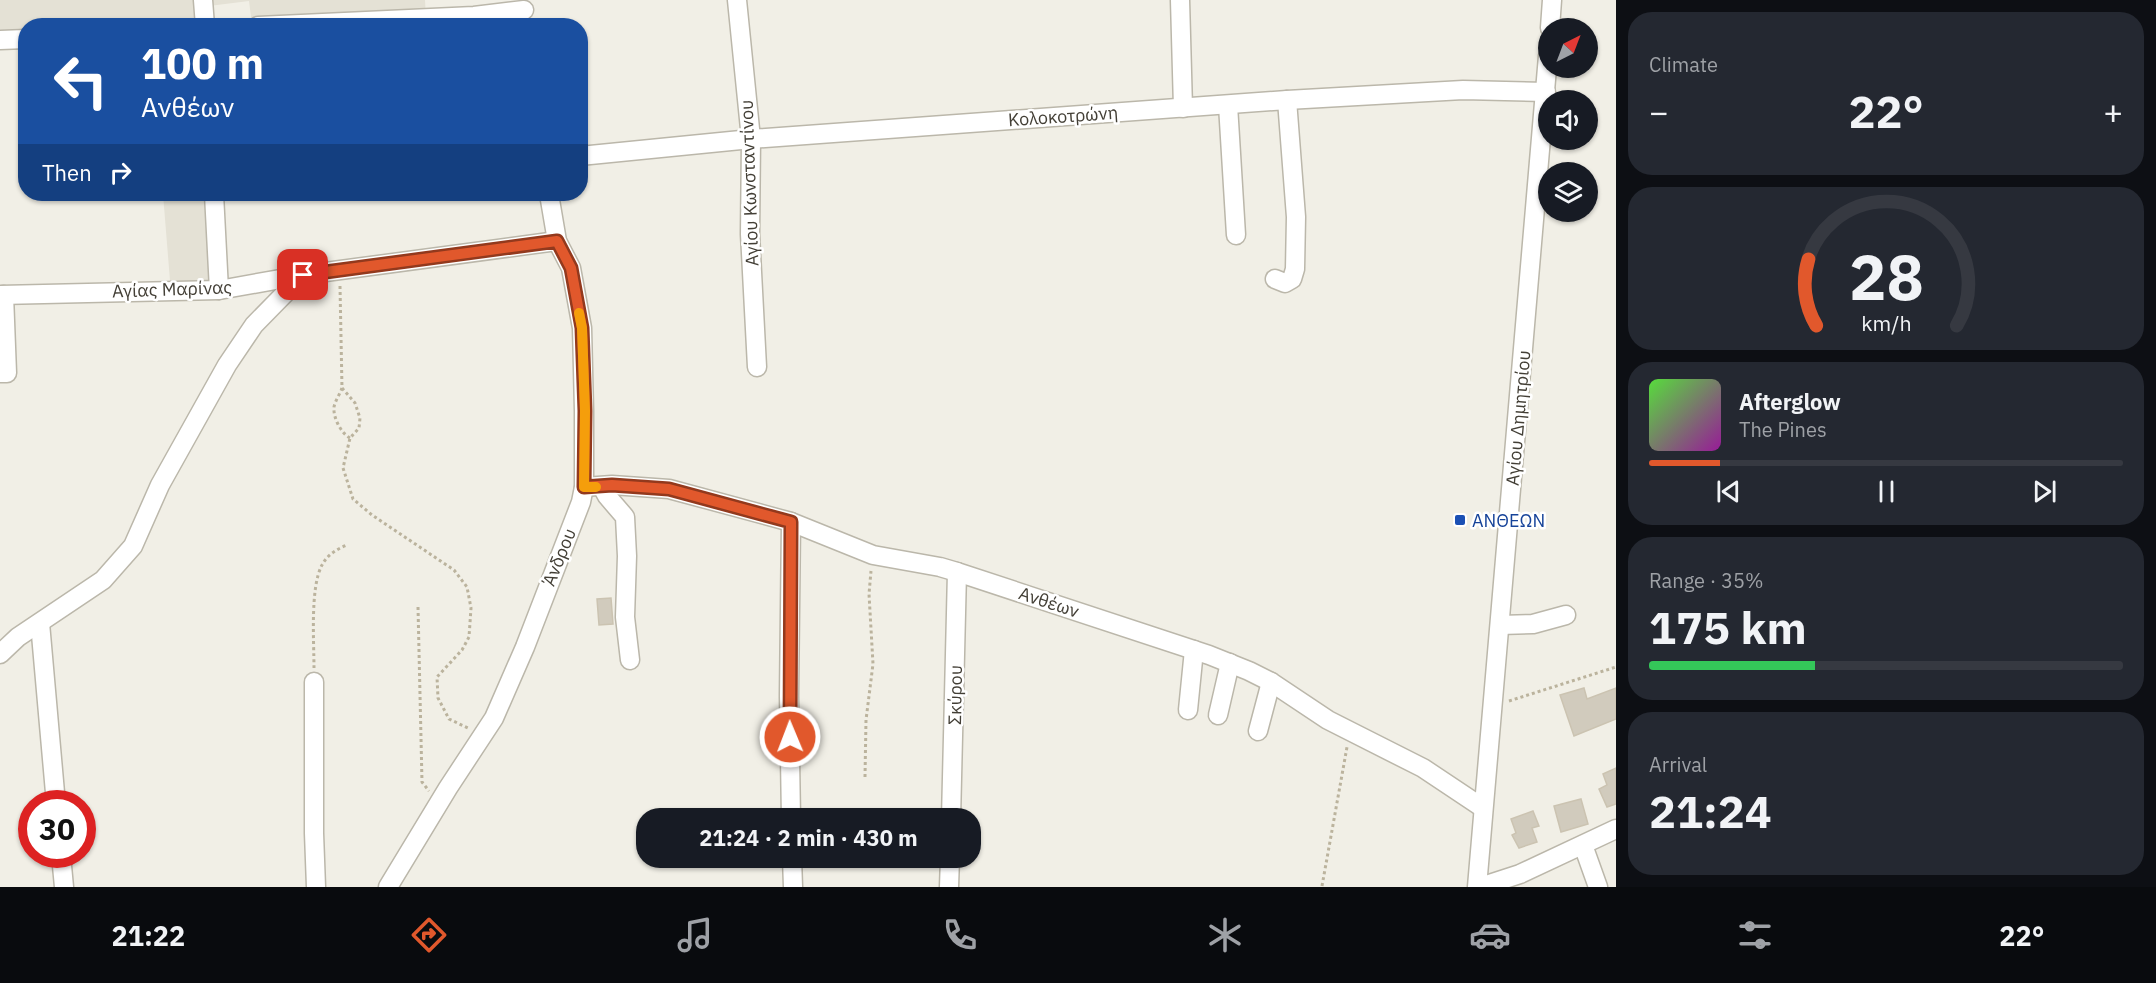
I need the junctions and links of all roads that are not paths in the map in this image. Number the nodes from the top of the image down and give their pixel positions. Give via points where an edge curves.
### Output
1 (203, 0) edge
2 (737, 0) edge
3 (1180, 0) edge
4 (1552, 0) edge
5 (524, 12) edge
6 (205, 18) edge
7 (431, 18) edge
8 (1551, 18) edge
9 (18, 39) edge
10 (0, 40) edge
11 (1538, 92) edge
12 (1287, 100) junction
13 (1228, 105) junction
14 (1184, 108) junction
15 (751, 139) junction
16 (1541, 150) edge
17 (588, 155) edge
18 (214, 201) edge
19 (550, 201) edge
20 (1236, 235) dead end
21 (557, 241) junction
22 (303, 275) junction
23 (1275, 279) dead end
24 (219, 290) junction
25 (2, 295) edge
26 (757, 367) dead end
27 (0, 373) edge
28 (584, 487) junction
29 (602, 487) junction
30 (791, 522) junction
31 (957, 572) junction
32 (1566, 615) dead end
33 (40, 623) junction
34 (1500, 625) junction
35 (1194, 650) junction
36 (0, 654) edge
37 (630, 660) dead end
38 (1230, 663) junction
39 (314, 682) road end
40 (1271, 682) junction
41 (1188, 710) dead end
42 (1218, 715) dead end
43 (1258, 731) dead end
44 (55, 790) edge
45 (1483, 807) junction
46 (791, 808) edge
47 (951, 808) edge
48 (1616, 829) edge
49 (1583, 845) junction
50 (62, 868) edge
51 (793, 868) edge
52 (950, 868) edge
53 (64, 887) edge
54 (316, 887) edge
55 (388, 887) edge
56 (794, 887) edge
57 (949, 887) edge
58 (1478, 887) edge
59 (1598, 887) edge

1 - 6 street
2 - 15 street, Αγίου Κωνσταντίνου
3 - 14 street
4 - 8 street
5 - 7 street
9 - 10 street
11 - 12 street, Κολοκοτρώνη via 1463,90
12 - 13 street, Κολοκοτρώνη
12 - 23 street via 1296,217 1294,269 1292,279 1285,283
13 - 14 street, Κολοκοτρώνη
13 - 20 street
14 - 15 street, Κολοκοτρώνη
15 - 17 street, Κολοκοτρώνη
15 - 26 street, Αγίου Κωνσταντίνου via 750,234
16 - 34 street, Αγίου Δημητρίου
18 - 24 street
19 - 21 street, Άνδρου
21 - 22 street, Αγίας Μαρίνας
21 - 28 street, Άνδρου via 571,268 582,328
22 - 24 street, Αγίας Μαρίνας
22 - 33 street via 254,325 227,364 160,485 133,546 103,580
24 - 25 street, Αγίας Μαρίνας
25 - 27 street via 7,372
28 - 29 street, Ανθέων
28 - 55 street, Άνδρου via 525,647 494,718
29 - 30 street, Ανθέων via 669,489
29 - 37 street via 626,518 625,617
30 - 31 street, Ανθέων via 873,555
30 - 46 street
31 - 35 street, Ανθέων
31 - 47 street, Σκύρου
32 - 34 street via 1533,624
33 - 36 street
33 - 44 street
34 - 45 street, Αγίου Δημητρίου
35 - 38 street, Ανθέων
35 - 41 street
38 - 40 street, Ανθέων
38 - 42 street
39 - 54 street
40 - 43 street
40 - 45 street, Ανθέων via 1328,720 1423,768
45 - 58 street, Αγίου Δημητρίου
48 - 49 street
49 - 58 street via 1520,874
49 - 59 street
50 - 53 street
51 - 56 street
52 - 57 street

